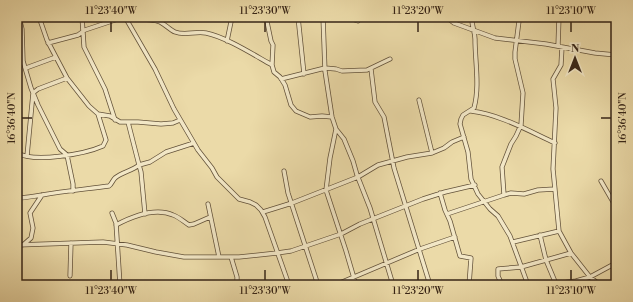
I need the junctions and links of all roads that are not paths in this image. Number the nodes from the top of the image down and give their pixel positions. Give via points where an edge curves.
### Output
1 (19, 17) edge
2 (39, 17) edge
3 (82, 17) edge
4 (232, 17) edge
5 (266, 17) edge
6 (298, 17) edge
7 (323, 17) edge
8 (346, 17) edge
9 (446, 17) edge
10 (472, 17) edge
11 (558, 17) edge
12 (126, 18) edge
13 (142, 18) edge
14 (358, 21) dead end
15 (519, 21) dead end
16 (473, 30) junction
17 (83, 31) junction
18 (227, 41) junction
19 (516, 41) junction
20 (48, 43) junction
21 (560, 46) junction
22 (616, 55) edge
23 (56, 57) junction
24 (390, 59) dead end
25 (272, 65) junction
26 (26, 68) junction
27 (325, 68) junction
28 (371, 69) junction
29 (304, 74) junction
30 (67, 78) junction
31 (281, 79) junction
32 (33, 93) junction
33 (419, 100) dead end
34 (471, 111) junction
35 (98, 114) junction
36 (332, 117) junction
37 (115, 120) junction
38 (180, 120) junction
39 (128, 122) junction
40 (520, 126) junction
41 (336, 129) junction
42 (464, 137) junction
43 (194, 143) junction
44 (555, 143) junction
45 (17, 153) edge
46 (432, 153) junction
47 (67, 155) junction
48 (27, 156) junction
49 (393, 161) junction
50 (139, 165) junction
51 (284, 171) dead end
52 (358, 177) junction
53 (601, 181) dead end
54 (475, 185) junction
55 (555, 189) junction
56 (326, 190) junction
57 (73, 191) junction
58 (440, 193) junction
59 (42, 195) junction
60 (504, 195) junction
61 (17, 198) edge
62 (484, 202) junction
63 (292, 203) junction
64 (208, 204) dead end
65 (406, 205) junction
66 (616, 207) edge
67 (263, 212) junction
68 (112, 213) dead end
69 (145, 214) junction
70 (447, 214) junction
71 (210, 217) junction
72 (373, 219) junction
73 (116, 225) junction
74 (559, 231) junction
75 (341, 234) junction
76 (540, 235) junction
77 (455, 237) junction
78 (512, 242) junction
79 (71, 243) junction
80 (117, 244) junction
81 (23, 245) junction
82 (17, 246) edge
83 (306, 246) junction
84 (420, 249) junction
85 (277, 252) junction
86 (571, 253) junction
87 (219, 257) junction
88 (231, 257) junction
89 (546, 260) junction
90 (386, 262) junction
91 (616, 263) edge
92 (521, 267) junction
93 (70, 276) dead end
94 (353, 277) junction
95 (590, 277) junction
96 (557, 284) edge
97 (120, 285) edge
98 (237, 285) edge
99 (289, 285) edge
100 (318, 285) edge
101 (335, 285) edge
102 (356, 285) edge
103 (393, 285) edge
104 (430, 285) edge
105 (469, 285) edge
106 (502, 285) edge
107 (528, 285) edge
108 (547, 285) edge
109 (600, 285) edge

1 - 26 street via 23,61
2 - 20 street
3 - 17 street
4 - 18 street
5 - 25 street via 273,45
6 - 29 street
7 - 27 street
8 - 14 street
9 - 16 street
10 - 16 street
11 - 21 street
12 - 13 street
12 - 17 street
12 - 38 street
13 - 18 street via 161,22 174,32 208,33
15 - 19 street
16 - 19 street via 495,38
16 - 34 street via 478,84 474,108
17 - 20 street via 78,35
17 - 37 street via 84,47 105,89
18 - 25 street
19 - 21 street
19 - 40 street via 516,60 523,93
20 - 23 street
21 - 22 street
21 - 44 street via 561,65 552,79 556,99
23 - 26 street
23 - 30 street
24 - 28 street
25 - 31 street via 274,72
26 - 32 street
27 - 28 street via 347,71
27 - 29 street
27 - 36 street
28 - 49 street via 375,102 384,117
29 - 31 street
30 - 32 street
30 - 35 street
31 - 36 street via 296,111 310,117
32 - 47 street via 60,149
32 - 48 street
33 - 46 street
34 - 40 street
34 - 42 street via 461,119
35 - 37 street via 110,116
35 - 47 street via 106,140 103,146
36 - 41 street
37 - 39 street
38 - 39 street via 161,124
38 - 43 street
39 - 50 street
40 - 44 street
40 - 60 street via 502,167
41 - 52 street via 344,139
41 - 56 street
42 - 46 street
42 - 54 street via 471,178
43 - 50 street via 166,152 150,162
43 - 67 street via 217,177 232,193 256,205
44 - 55 street
45 - 48 street
46 - 49 street
47 - 48 street
47 - 57 street
49 - 52 street via 378,165
49 - 65 street
50 - 57 street via 114,179 109,186
50 - 69 street
51 - 63 street
52 - 56 street
52 - 72 street
53 - 66 street
54 - 58 street
54 - 62 street
55 - 60 street
55 - 74 street
56 - 63 street
56 - 75 street
57 - 59 street
58 - 65 street
58 - 70 street
59 - 61 street
59 - 81 street via 30,213 31,238
60 - 62 street
62 - 70 street
62 - 78 street via 498,216
63 - 67 street
63 - 83 street
64 - 71 street
65 - 72 street
65 - 84 street
67 - 85 street
68 - 73 street
69 - 71 street via 164,212 189,225
69 - 73 street
70 - 77 street
71 - 87 street
72 - 75 street
72 - 90 street
73 - 80 street
74 - 76 street
74 - 86 street
75 - 83 street
75 - 94 street
76 - 78 street
76 - 89 street
77 - 84 street
77 - 105 street via 460,256 471,258
78 - 92 street
79 - 80 street
79 - 81 street
79 - 93 street
80 - 87 street via 184,257
80 - 97 street
81 - 82 street
83 - 85 street
83 - 100 street
84 - 90 street
84 - 104 street
85 - 88 street
85 - 99 street
86 - 89 street
86 - 95 street
87 - 88 street
88 - 98 street
89 - 92 street
89 - 96 street
90 - 94 street
90 - 103 street
91 - 95 street
92 - 106 street via 498,269
92 - 107 street
94 - 101 street
94 - 102 street
95 - 96 street
95 - 109 street
96 - 108 street

